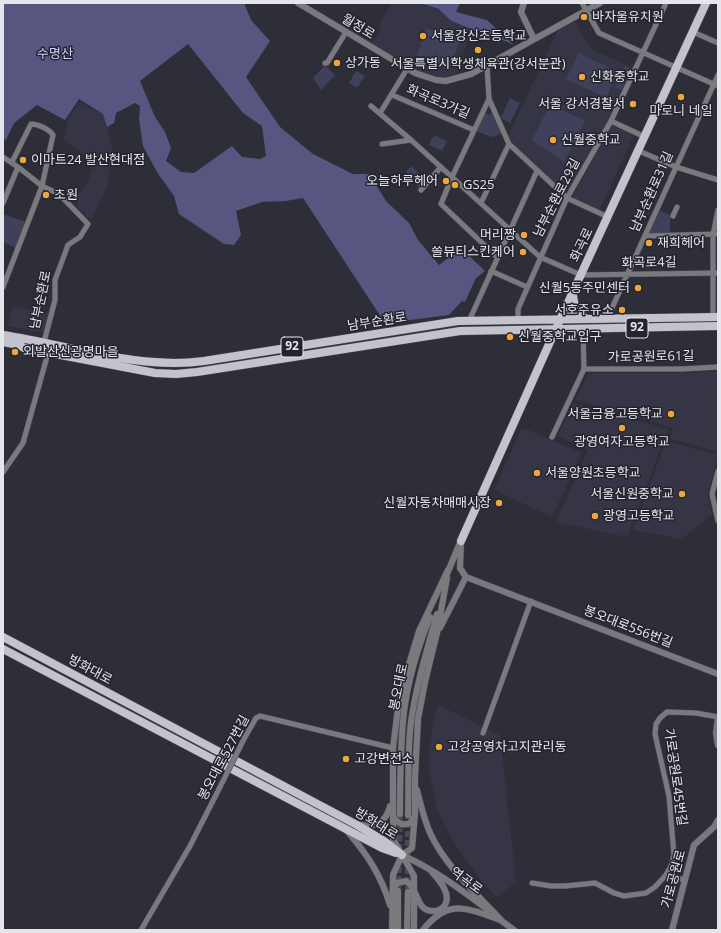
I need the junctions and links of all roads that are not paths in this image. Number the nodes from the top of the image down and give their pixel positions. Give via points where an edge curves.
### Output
1 (298, 3) edge
2 (524, 3) edge
3 (582, 3) edge
4 (600, 3) edge
5 (666, 3) edge
6 (706, 3) edge
7 (586, 10) junction
8 (346, 32) junction
9 (693, 32) junction
10 (534, 39) junction
11 (718, 43) edge
12 (643, 52) junction
13 (325, 63) dead end
14 (487, 65) junction
15 (677, 68) junction
16 (407, 69) junction
17 (718, 75) edge
18 (716, 85) edge
19 (392, 94) junction
20 (489, 99) junction
21 (371, 106) dead end
22 (380, 113) junction
23 (611, 122) junction
24 (474, 130) junction
25 (645, 137) junction
26 (411, 140) junction
27 (382, 144) dead end
28 (509, 144) junction
29 (639, 151) junction
30 (3, 157) edge
31 (12, 162) junction
32 (18, 167) junction
33 (441, 167) junction
34 (676, 167) junction
35 (537, 171) junction
36 (452, 177) junction
37 (718, 180) edge
38 (42, 186) junction
39 (421, 190) dead end
40 (568, 198) junction
41 (3, 203) edge
42 (481, 203) junction
43 (677, 207) dead end
44 (718, 210) edge
45 (673, 216) dead end
46 (608, 217) junction
47 (510, 230) junction
48 (716, 234) edge
49 (645, 236) junction
50 (497, 257) junction
51 (540, 257) junction
52 (491, 271) junction
53 (716, 273) edge
54 (627, 275) junction
55 (581, 276) junction
56 (3, 287) edge
57 (527, 287) junction
58 (573, 294) junction
59 (716, 317) edge
60 (586, 319) junction
61 (596, 319) junction
62 (607, 319) junction
63 (518, 320) junction
64 (529, 320) junction
65 (561, 320) junction
66 (469, 321) junction
67 (718, 326) edge
68 (584, 329) junction
69 (556, 330) junction
70 (508, 331) junction
71 (3, 334) edge
72 (3, 342) edge
73 (44, 342) junction
74 (3, 347) edge
75 (24, 348) junction
76 (48, 353) junction
77 (718, 367) edge
78 (584, 369) junction
79 (552, 437) dead end
80 (718, 471) edge
81 (3, 472) edge
82 (718, 518) edge
83 (461, 541) junction
84 (448, 570) junction
85 (466, 577) junction
86 (531, 601) junction
87 (437, 633) junction
88 (3, 638) edge
89 (3, 649) edge
90 (718, 674) edge
91 (718, 718) edge
92 (483, 733) dead end
93 (718, 745) edge
94 (393, 748) junction
95 (414, 777) junction
96 (392, 797) junction
97 (393, 814) junction
98 (400, 814) tunnel mouth
99 (412, 815) junction
100 (718, 820) edge
101 (357, 825) junction
102 (343, 827) junction
103 (402, 855) junction
104 (426, 866) junction
105 (666, 875) junction
106 (685, 880) junction
107 (532, 883) dead end
108 (414, 891) junction
109 (396, 892) junction
110 (408, 892) tunnel mouth
111 (392, 910) junction
112 (502, 921) junction
113 (141, 930) edge
114 (392, 930) edge
115 (398, 930) edge
116 (407, 930) edge
117 (414, 930) edge
118 (423, 930) edge
119 (514, 930) edge
120 (672, 930) edge

1 - 8 street, 월정로
2 - 10 street via 521,12
3 - 7 street
4 - 7 street, 월정로
5 - 12 street, 남부순환로29길
6 - 9 main road, 화곡로
7 - 10 street, 월정로
7 - 12 street via 599,32
8 - 13 street via 328,63
8 - 16 street, 월정로
9 - 11 street
9 - 15 main road, 화곡로
10 - 14 street, 월정로
12 - 15 street
12 - 23 street, 남부순환로29길
14 - 16 street, 월정로 via 470,74 446,81 425,77
14 - 20 street
15 - 18 street
15 - 25 main road, 화곡로
16 - 19 street
17 - 18 street, 남부순환로31길
18 - 34 street, 남부순환로31길
19 - 22 street
19 - 24 street, 화곡로3가길
20 - 24 street, 화곡로3가길
20 - 28 street
21 - 22 street
22 - 26 street
23 - 25 street
23 - 40 street, 남부순환로29길
24 - 36 street, 화곡로3가길
25 - 29 main road, 화곡로
26 - 27 street
26 - 33 street
28 - 35 street
28 - 42 street
29 - 34 street
29 - 46 main road, 화곡로
30 - 31 street
31 - 32 street
31 - 38 street via 31,124 51,131 53,134
32 - 38 street
32 - 41 street
33 - 36 street
33 - 39 street
34 - 37 street
34 - 49 street, 남부순환로31길
35 - 40 street
35 - 47 street
36 - 42 street
36 - 50 street, 화곡로3가길 via 441,204
38 - 56 street
38 - 73 street, 남부순환로 via 59,194 88,224 80,237 68,245 55,280 55,300
40 - 46 street
40 - 51 street, 남부순환로29길
42 - 47 street
43 - 45 street
44 - 48 street
46 - 55 main road, 화곡로
47 - 50 street
47 - 51 street
48 - 49 street
48 - 53 street
49 - 54 street, 남부순환로31길
50 - 52 street
51 - 55 street
51 - 57 street, 남부순환로29길
52 - 57 street
52 - 66 street
53 - 54 street, 화곡로4길
53 - 59 street
54 - 55 street, 화곡로4길
54 - 62 street, 남부순환로31길
55 - 58 main road, 화곡로
57 - 63 street, 남부순환로29길 via 518,309
58 - 60 main road via 575,307
58 - 65 main road, 화곡로
59 - 62 main road, 남부순환로 / 92
60 - 61 main road, 남부순환로 / 92
60 - 65 main road, 남부순환로 / 92
61 - 62 main road, 남부순환로 / 92
61 - 68 main road via 595,322 583,323
63 - 64 main road, 남부순환로 / 92
63 - 66 main road, 남부순환로 / 92
64 - 65 main road, 남부순환로 / 92
64 - 70 main road via 530,324 512,326
65 - 69 main road, 화곡로
66 - 73 main road, 남부순환로 / 92 via 188,363 131,360
67 - 68 main road, 남부순환로 / 92
68 - 69 main road, 남부순환로 / 92
68 - 78 street
69 - 70 main road, 남부순환로 / 92
69 - 83 main road, 화곡로
70 - 76 main road, 남부순환로 / 92 via 460,331 176,374 155,373
71 - 73 main road, 남부순환로 / 92
72 - 75 main road, 남부순환로 / 92
74 - 75 main road, 남부순환로 / 92
75 - 76 main road, 남부순환로 / 92
76 - 81 street via 23,443
77 - 78 street, 가로공원로61길
78 - 79 street
80 - 82 street via 712,494
83 - 84 street, 봉오대로
83 - 85 street via 460,568
84 - 87 street
84 - 94 street via 419,631 398,708
84 - 98 street, 봉오대로 via 424,633 409,683 401,747
84 - 99 street, 봉오대로 via 415,695 409,751
85 - 86 street, 봉오대로556번길
85 - 87 street
86 - 90 street, 봉오대로556번길
86 - 92 street
87 - 95 street via 418,719
88 - 101 main road, 방화대로
89 - 102 main road, 방화대로
91 - 93 street
91 - 105 street, 가로공원로45번길 via 696,713 667,712 656,724 655,734 669,796 674,855
94 - 96 street
94 - 113 street, 봉오대로527번길, bridge via 260,716 256,718 190,846
95 - 99 street
95 - 112 street via 425,822 440,850 451,866
96 - 97 street
96 - 101 street via 388,815 384,819 376,825
97 - 99 street via 402,825 410,823
97 - 103 street via 393,839
99 - 103 street via 412,848
100 - 106 street, 가로공원로 via 694,845
101 - 103 main road, 방화대로 via 384,840
102 - 103 main road, 방화대로 via 382,848
102 - 111 street via 376,870
103 - 104 street, 역곡로
103 - 108 street via 414,876
103 - 109 street via 392,875
104 - 108 street via 445,889 445,905 437,911 428,910 421,905
104 - 112 street, 역곡로
105 - 106 street
105 - 107 street, 가로공원로45번길 via 646,893 624,896 614,894 595,883 565,886
106 - 120 street, 가로공원로
108 - 109 street via 406,881 397,883
108 - 117 street
109 - 111 street
109 - 115 street
110 - 116 street
111 - 114 street
112 - 118 street via 473,910 456,908 437,916
112 - 119 street, 역곡로

